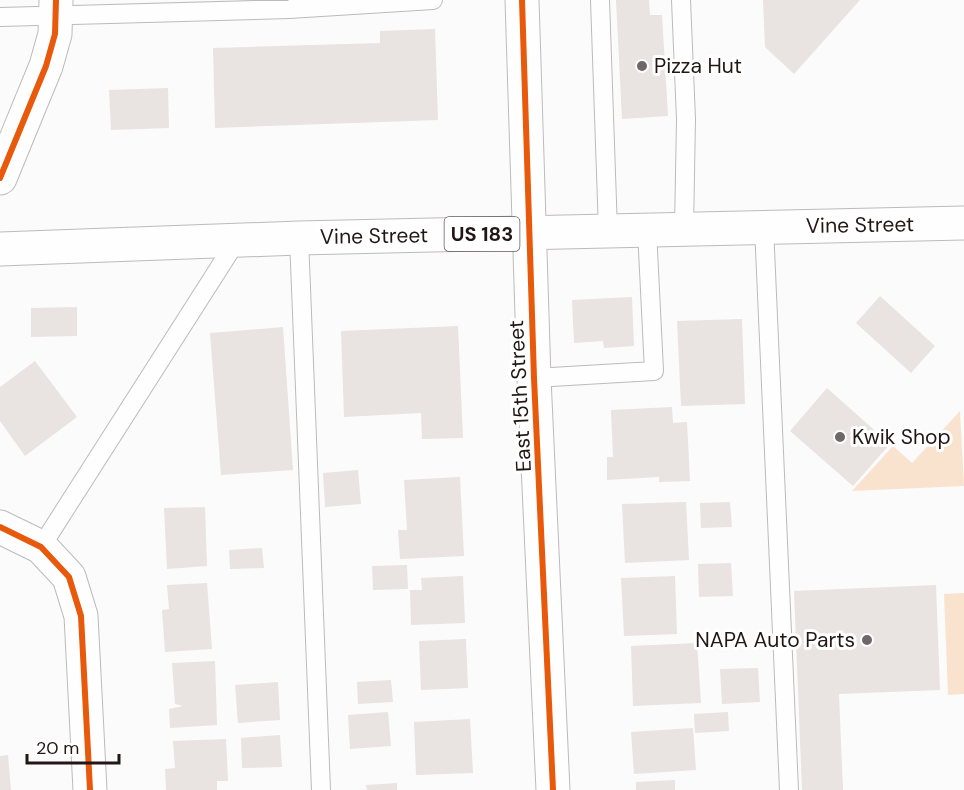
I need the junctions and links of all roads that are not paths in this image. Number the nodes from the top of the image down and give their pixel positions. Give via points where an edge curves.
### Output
1 (433, 0) edge
2 (522, 0) edge
3 (600, 0) edge
4 (681, 0) edge
5 (402, 1) edge
6 (289, 4) edge
7 (56, 8) edge
8 (0, 17) edge
9 (0, 178) edge
10 (964, 222) edge
11 (764, 227) junction
12 (684, 229) junction
13 (647, 230) junction
14 (608, 231) junction
15 (530, 233) junction
16 (299, 238) junction
17 (237, 240) junction
18 (0, 249) edge
19 (534, 378) junction
20 (0, 527) edge
21 (41, 547) junction
22 (90, 790) edge
23 (321, 790) edge
24 (553, 790) edge
25 (789, 790) edge

1 - 5 lane
2 - 15 street, East 15th Street
3 - 14 lane
4 - 12 lane via 686,119
5 - 6 lane
6 - 7 lane
7 - 8 lane
7 - 9 street via 55,34 46,66
10 - 11 street, Vine Street / US 183
11 - 12 street, Vine Street / US 183
11 - 25 lane
12 - 13 street, Vine Street / US 183
13 - 14 street, Vine Street / US 183
13 - 19 lane via 654,371
14 - 15 street, Vine Street / US 183
15 - 16 street, Vine Street / US 183
15 - 19 street, East 15th Street
16 - 17 street, Vine Street / US 183
16 - 23 lane
17 - 18 street, Vine Street / US 183
17 - 21 lane
19 - 24 street, East 15th Street
20 - 21 street
21 - 22 street via 69,577 81,616

